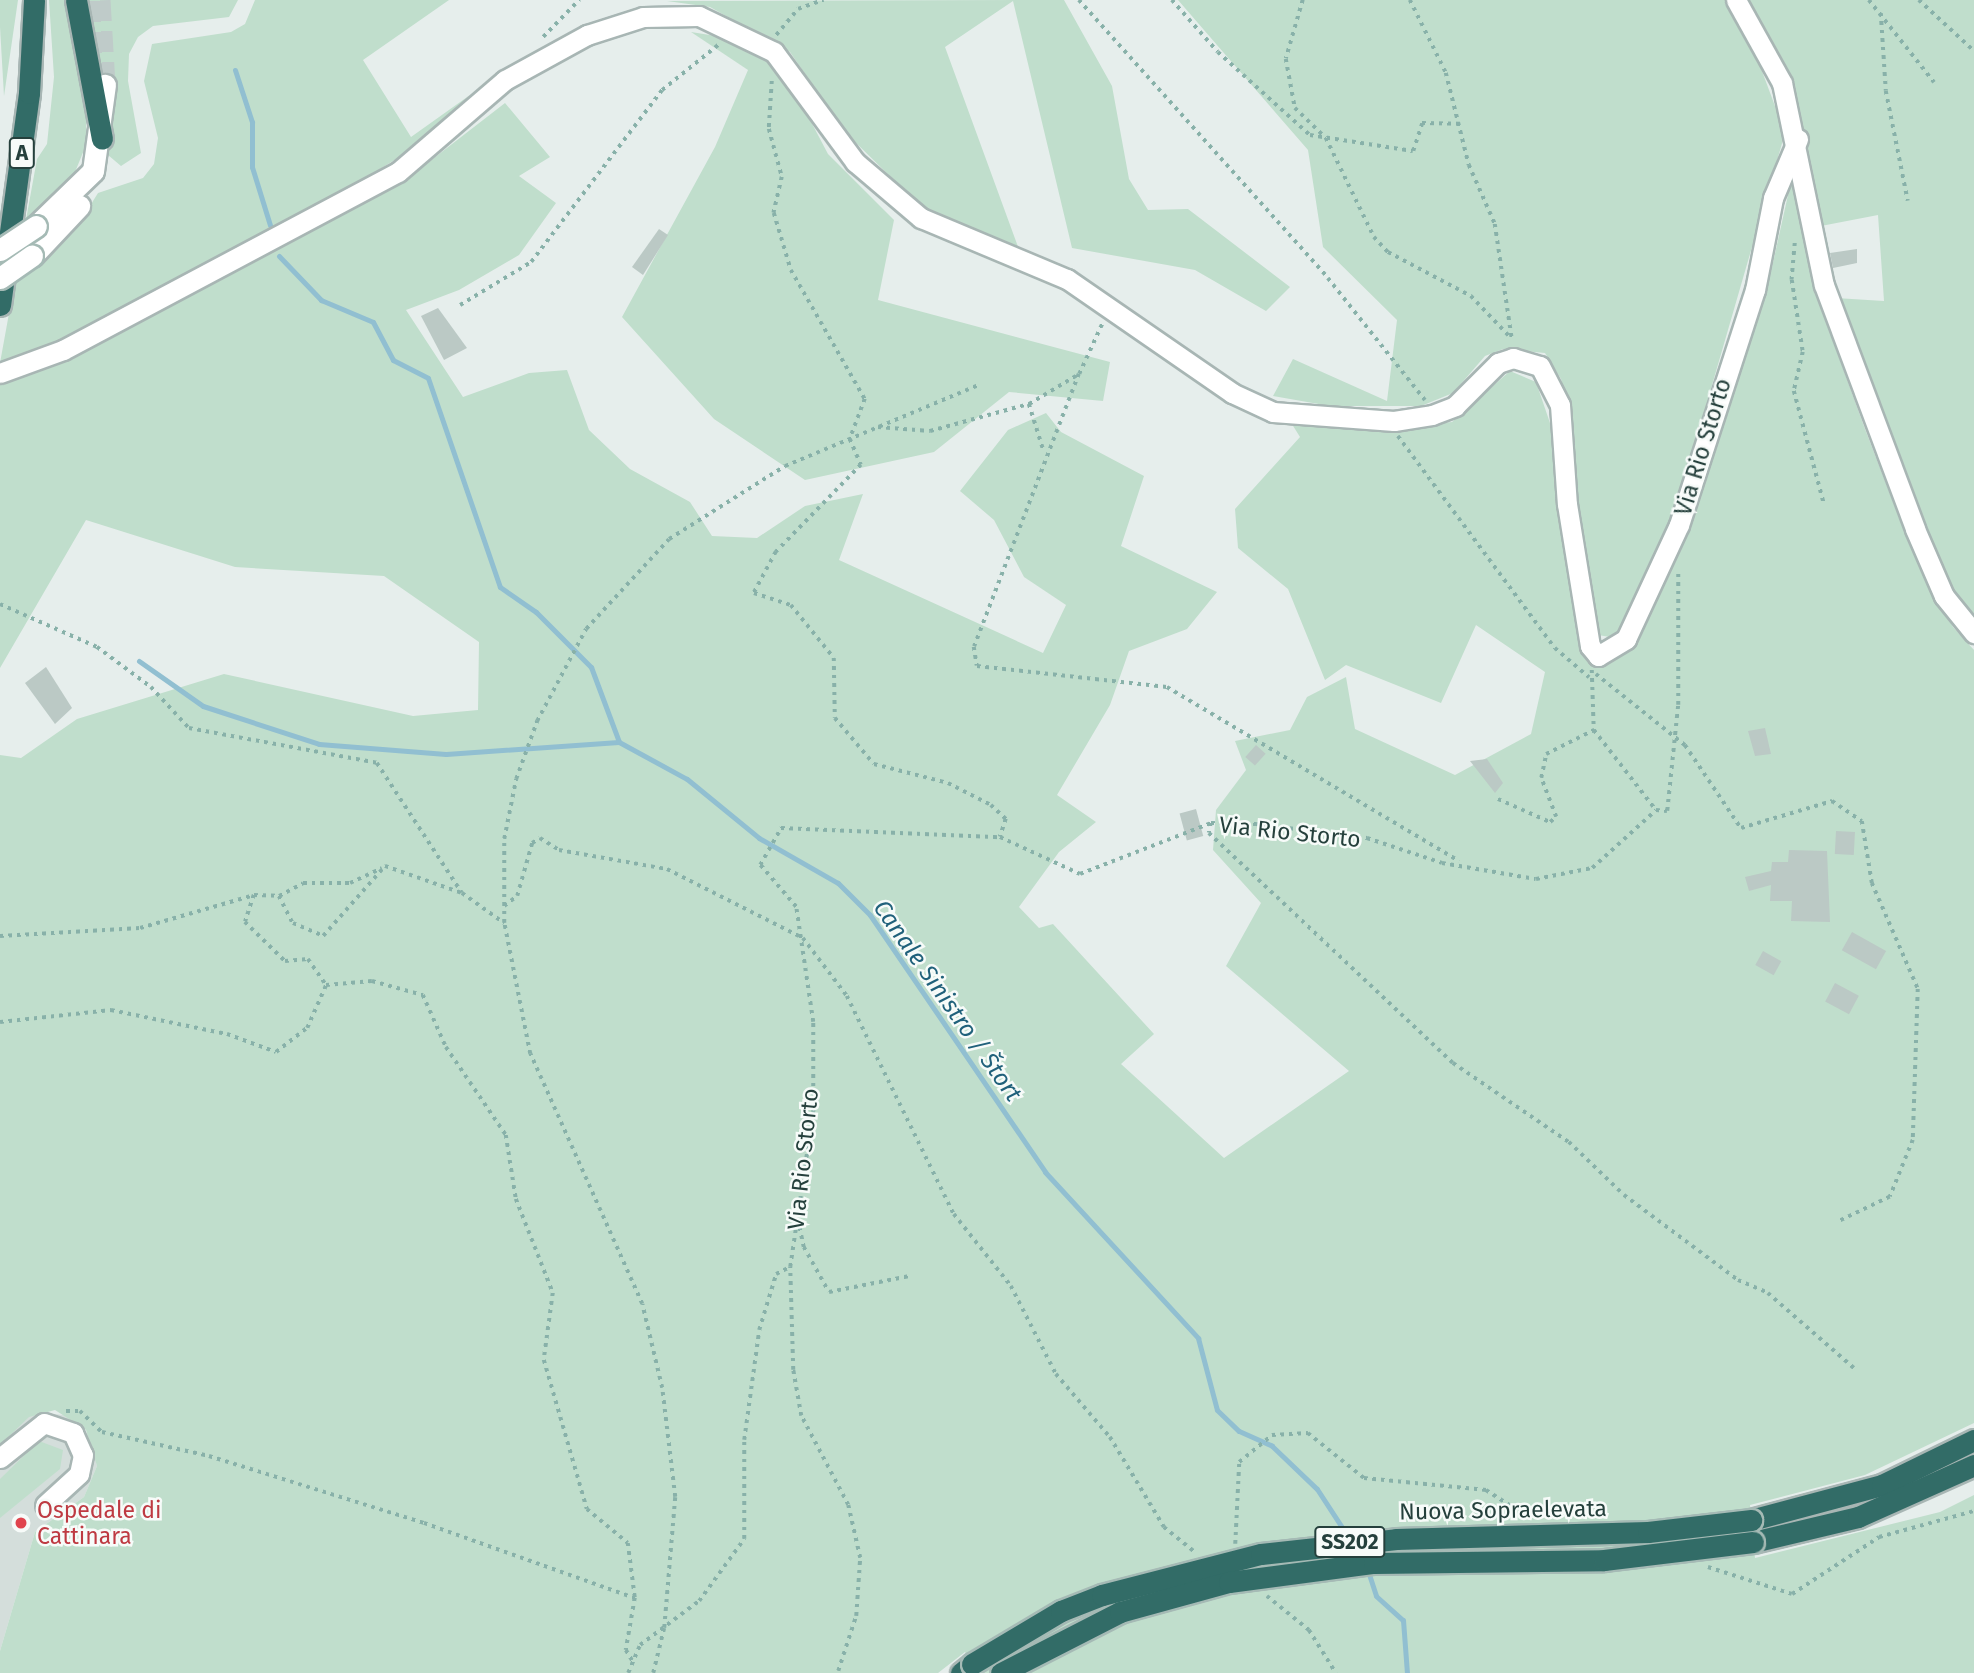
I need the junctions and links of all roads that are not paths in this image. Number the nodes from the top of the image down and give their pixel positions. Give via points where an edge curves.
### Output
1 (34, 0) edge
2 (76, 0) edge
3 (1736, 0) edge
4 (105, 85) tunnel mouth
5 (102, 139) junction
6 (1798, 139) junction
7 (93, 172) junction
8 (0, 250) edge
9 (0, 278) edge
10 (0, 305) edge
11 (0, 373) edge
12 (1974, 633) edge
13 (1974, 1440) edge
14 (0, 1458) edge
15 (1974, 1465) edge
16 (45, 1505) dead end
17 (966, 1669) edge
18 (1001, 1673) edge

1 - 10 highway, A via 28,102
2 - 5 highway
3 - 6 street via 1782,83
4 - 5 main road
5 - 7 main road
6 - 11 street, Via Rio Storto via 1773,198 1755,290 1679,525 1626,639 1598,656 1590,646 1567,504 1560,405 1540,366 1513,349 1455,406 1432,415 1394,421 1273,412 1232,393 1067,279 921,218 855,162 774,52 734,28 667,14 587,36 505,80 398,172 63,349
6 - 12 street via 1824,285 1915,529 1944,596
7 - 8 main road, bridge via 36,226
7 - 9 main road, bridge via 79,207 32,256
13 - 17 highway, Nuova Sopraelevata / SS202, bridge via 1872,1489 1751,1520 1648,1532 1396,1539 1261,1554 1102,1595 1061,1611
14 - 16 street via 24,1434 53,1423 73,1433 83,1455 74,1482
15 - 18 highway, SS202, bridge via 1858,1517 1753,1542 1604,1560 1374,1563 1229,1582 1109,1616

